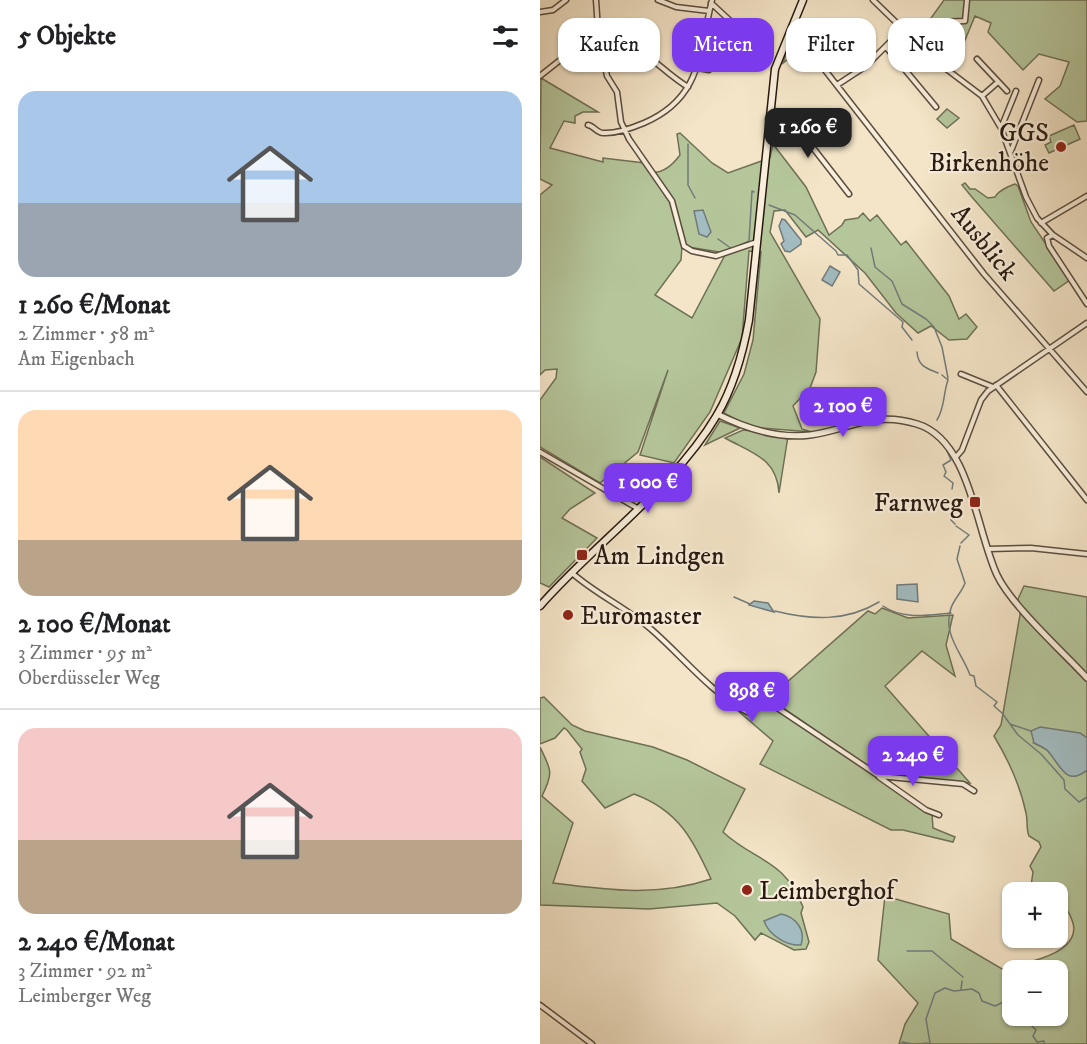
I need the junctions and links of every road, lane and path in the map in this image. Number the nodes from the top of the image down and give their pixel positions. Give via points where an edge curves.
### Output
1 (566, 0) edge
2 (596, 0) edge
3 (656, 0) edge
4 (803, 0) edge
5 (873, 0) edge
6 (967, 0) edge
7 (711, 1) edge
8 (709, 10) junction
9 (540, 12) edge
10 (597, 18) edge
11 (707, 18) edge
12 (728, 18) edge
13 (795, 18) edge
14 (892, 18) edge
15 (965, 21) edge
16 (786, 40) edge
17 (886, 47) joint
18 (977, 59) dead end
19 (558, 62) edge
20 (660, 65) edge
21 (606, 72) edge
22 (696, 72) edge
23 (826, 72) edge
24 (950, 72) edge
25 (540, 76) edge
26 (1039, 80) dead end
27 (998, 82) junction
28 (837, 85) junction
29 (688, 87) junction
30 (1007, 91) dead end
31 (1016, 91) dead end
32 (982, 96) junction
33 (936, 107) dead end
34 (768, 122) junction
35 (588, 125) dead end
36 (1000, 128) junction
37 (624, 129) junction
38 (1011, 151) junction
39 (849, 194) dead end
40 (1087, 196) edge
41 (1041, 223) junction
42 (1051, 234) junction
43 (757, 242) junction
44 (1087, 258) edge
45 (1087, 304) edge
46 (1087, 323) edge
47 (1051, 348) junction
48 (962, 374) dead end
49 (995, 386) junction
50 (1087, 392) edge
51 (717, 414) junction
52 (540, 452) edge
53 (956, 457) junction
54 (1087, 500) edge
55 (637, 508) junction
56 (988, 549) junction
57 (1087, 554) edge
58 (571, 573) junction
59 (540, 606) edge
60 (1087, 678) edge
61 (879, 776) junction
62 (974, 791) dead end
63 (939, 814) dead end
64 (540, 1005) edge
65 (592, 1044) edge

1 - 9 street via 553,10
2 - 10 street
3 - 8 street via 675,7
4 - 13 main road
5 - 14 street
6 - 15 street
7 - 8 street
7 - 12 street
8 - 11 street
16 - 34 main road via 777,62
17 - 28 street
17 - 33 street
18 - 27 street
19 - 25 street
20 - 29 street
21 - 37 street via 617,92
22 - 29 street
23 - 28 street, Ausblick
24 - 32 street
26 - 38 street
27 - 30 street
27 - 32 street
28 - 47 street, Ausblick via 984,274
29 - 37 street via 670,109
31 - 36 street
32 - 36 street
34 - 39 street via 796,126
34 - 43 main road
35 - 37 street via 602,133
36 - 38 street
37 - 43 street via 672,201 686,249 718,256
38 - 41 street via 1026,196
40 - 41 street
41 - 42 street
42 - 44 street
42 - 45 street via 1047,238 1049,246
43 - 51 main road via 745,342 735,377
46 - 47 street
47 - 49 street
47 - 50 street, Ausblick
48 - 49 street
49 - 53 street via 981,400
49 - 54 street
51 - 53 street via 751,429 804,435 873,419 909,422 936,433
51 - 55 main road via 698,445
52 - 55 street
53 - 56 street
55 - 58 main road
56 - 57 street
56 - 60 street via 998,577 1010,595
58 - 59 main road
58 - 61 street via 651,629 738,707 751,712 770,703
61 - 62 street via 963,784
61 - 63 street via 926,810
64 - 65 street

